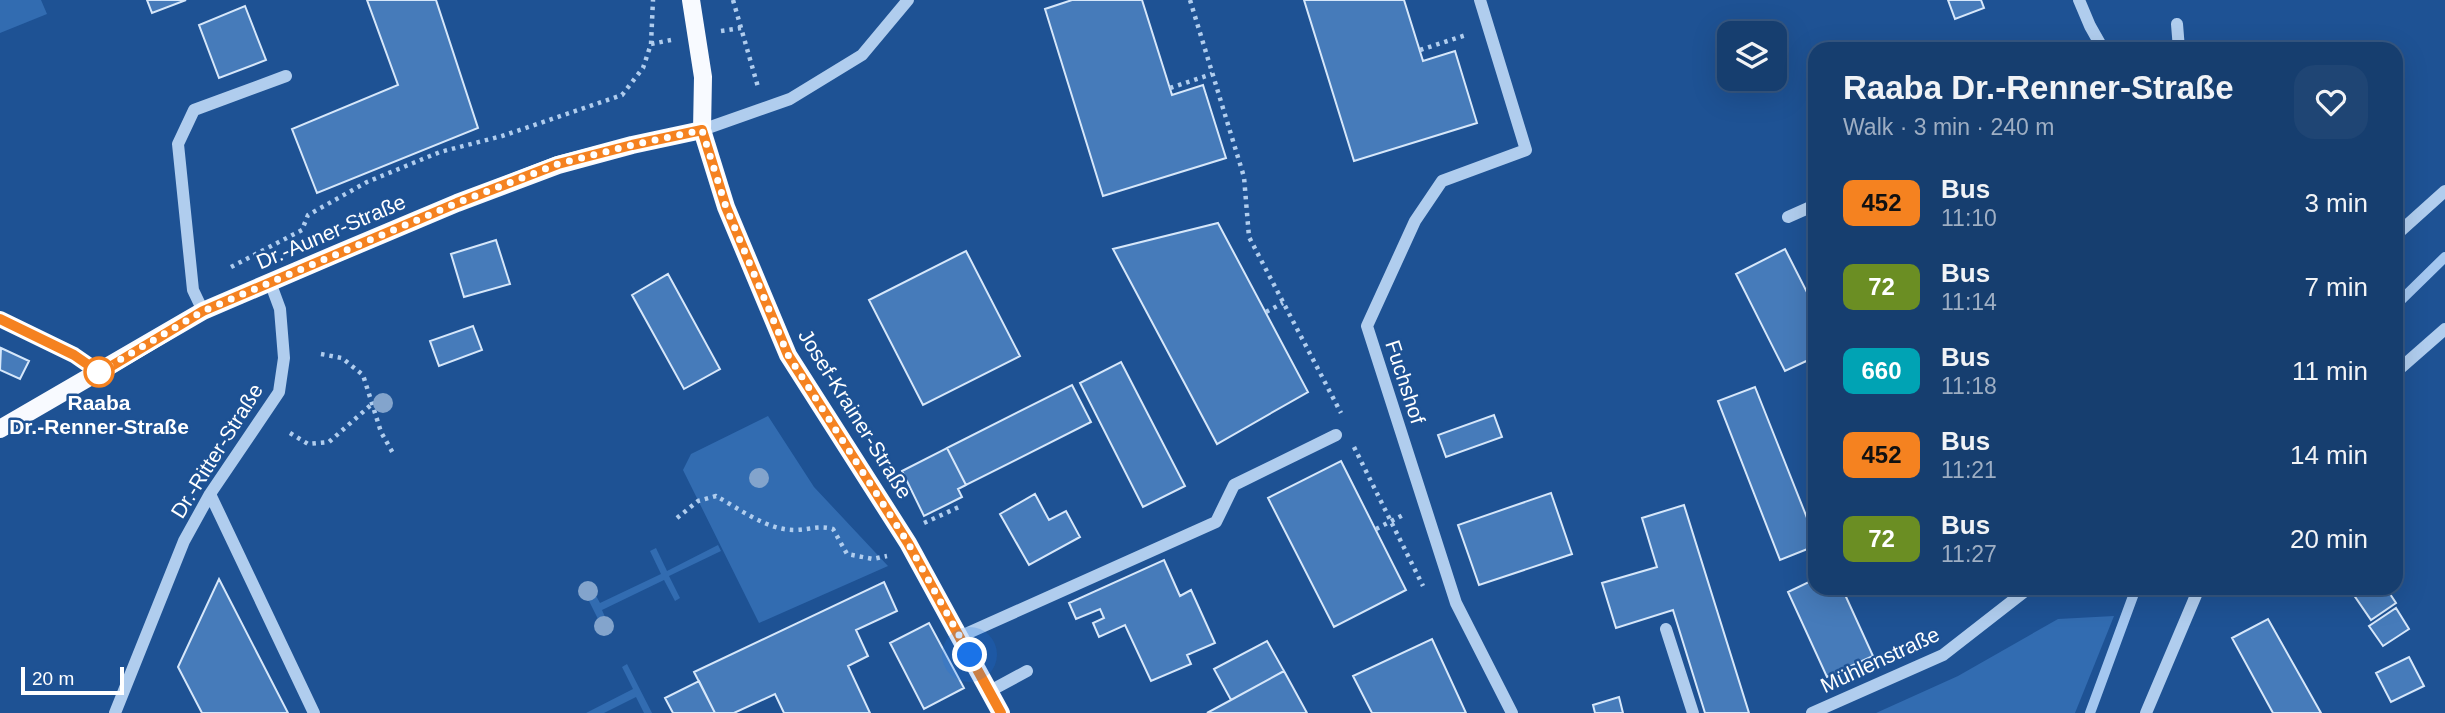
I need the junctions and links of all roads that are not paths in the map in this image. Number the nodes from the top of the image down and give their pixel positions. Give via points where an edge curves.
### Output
1 (691, 0) edge
2 (908, 0) edge
3 (1480, 0) edge
4 (2079, 0) edge
5 (2177, 24) dead end
6 (2099, 42) edge
7 (2178, 42) edge
8 (286, 76) dead end
9 (702, 130) junction
10 (2445, 191) edge
11 (1808, 208) edge
12 (1788, 216) dead end
13 (2403, 229) edge
14 (270, 282) junction
15 (203, 311) junction
16 (0, 319) edge
17 (2445, 329) edge
18 (2403, 366) edge
19 (100, 373) junction
20 (0, 429) edge
21 (1339, 430) road end
22 (210, 494) junction
23 (2021, 595) edge
24 (2196, 595) edge
25 (1666, 629) dead end
26 (960, 637) junction
27 (1027, 671) dead end
28 (989, 691) junction
29 (115, 713) edge
30 (314, 713) edge
31 (1001, 713) edge
32 (1512, 713) edge
33 (1693, 713) edge
34 (1812, 713) edge
35 (2146, 713) edge

1 - 9 main road, Josef-Krainer-Straße via 703,77
2 - 9 street via 862,55 790,99
3 - 32 street, Fuchshof via 1526,149 1442,181 1415,221 1367,326 1456,603
4 - 6 street
5 - 7 street
8 - 15 street via 194,110 178,144 193,290
9 - 14 main road, Dr.-Auner-Straße via 558,164
9 - 26 main road, Josef-Krainer-Straße via 726,207 788,355 908,543
10 - 13 street
11 - 12 street
14 - 15 main road, Dr.-Auner-Straße
14 - 22 street, Dr.-Ritter-Straße via 280,309 282,333 279,392
15 - 19 main road, Dr.-Auner-Straße
16 - 19 street
17 - 18 street
19 - 20 main road, Dr.-Auner-Straße
21 - 26 street via 1234,485 1216,522
22 - 29 street, Dr.-Ritter-Straße via 184,541
22 - 30 street
23 - 34 street, Mühlenstraße via 1943,654
24 - 35 street
25 - 33 street
26 - 28 main road, Josef-Krainer-Straße
27 - 28 street
28 - 31 main road, Josef-Krainer-Straße

